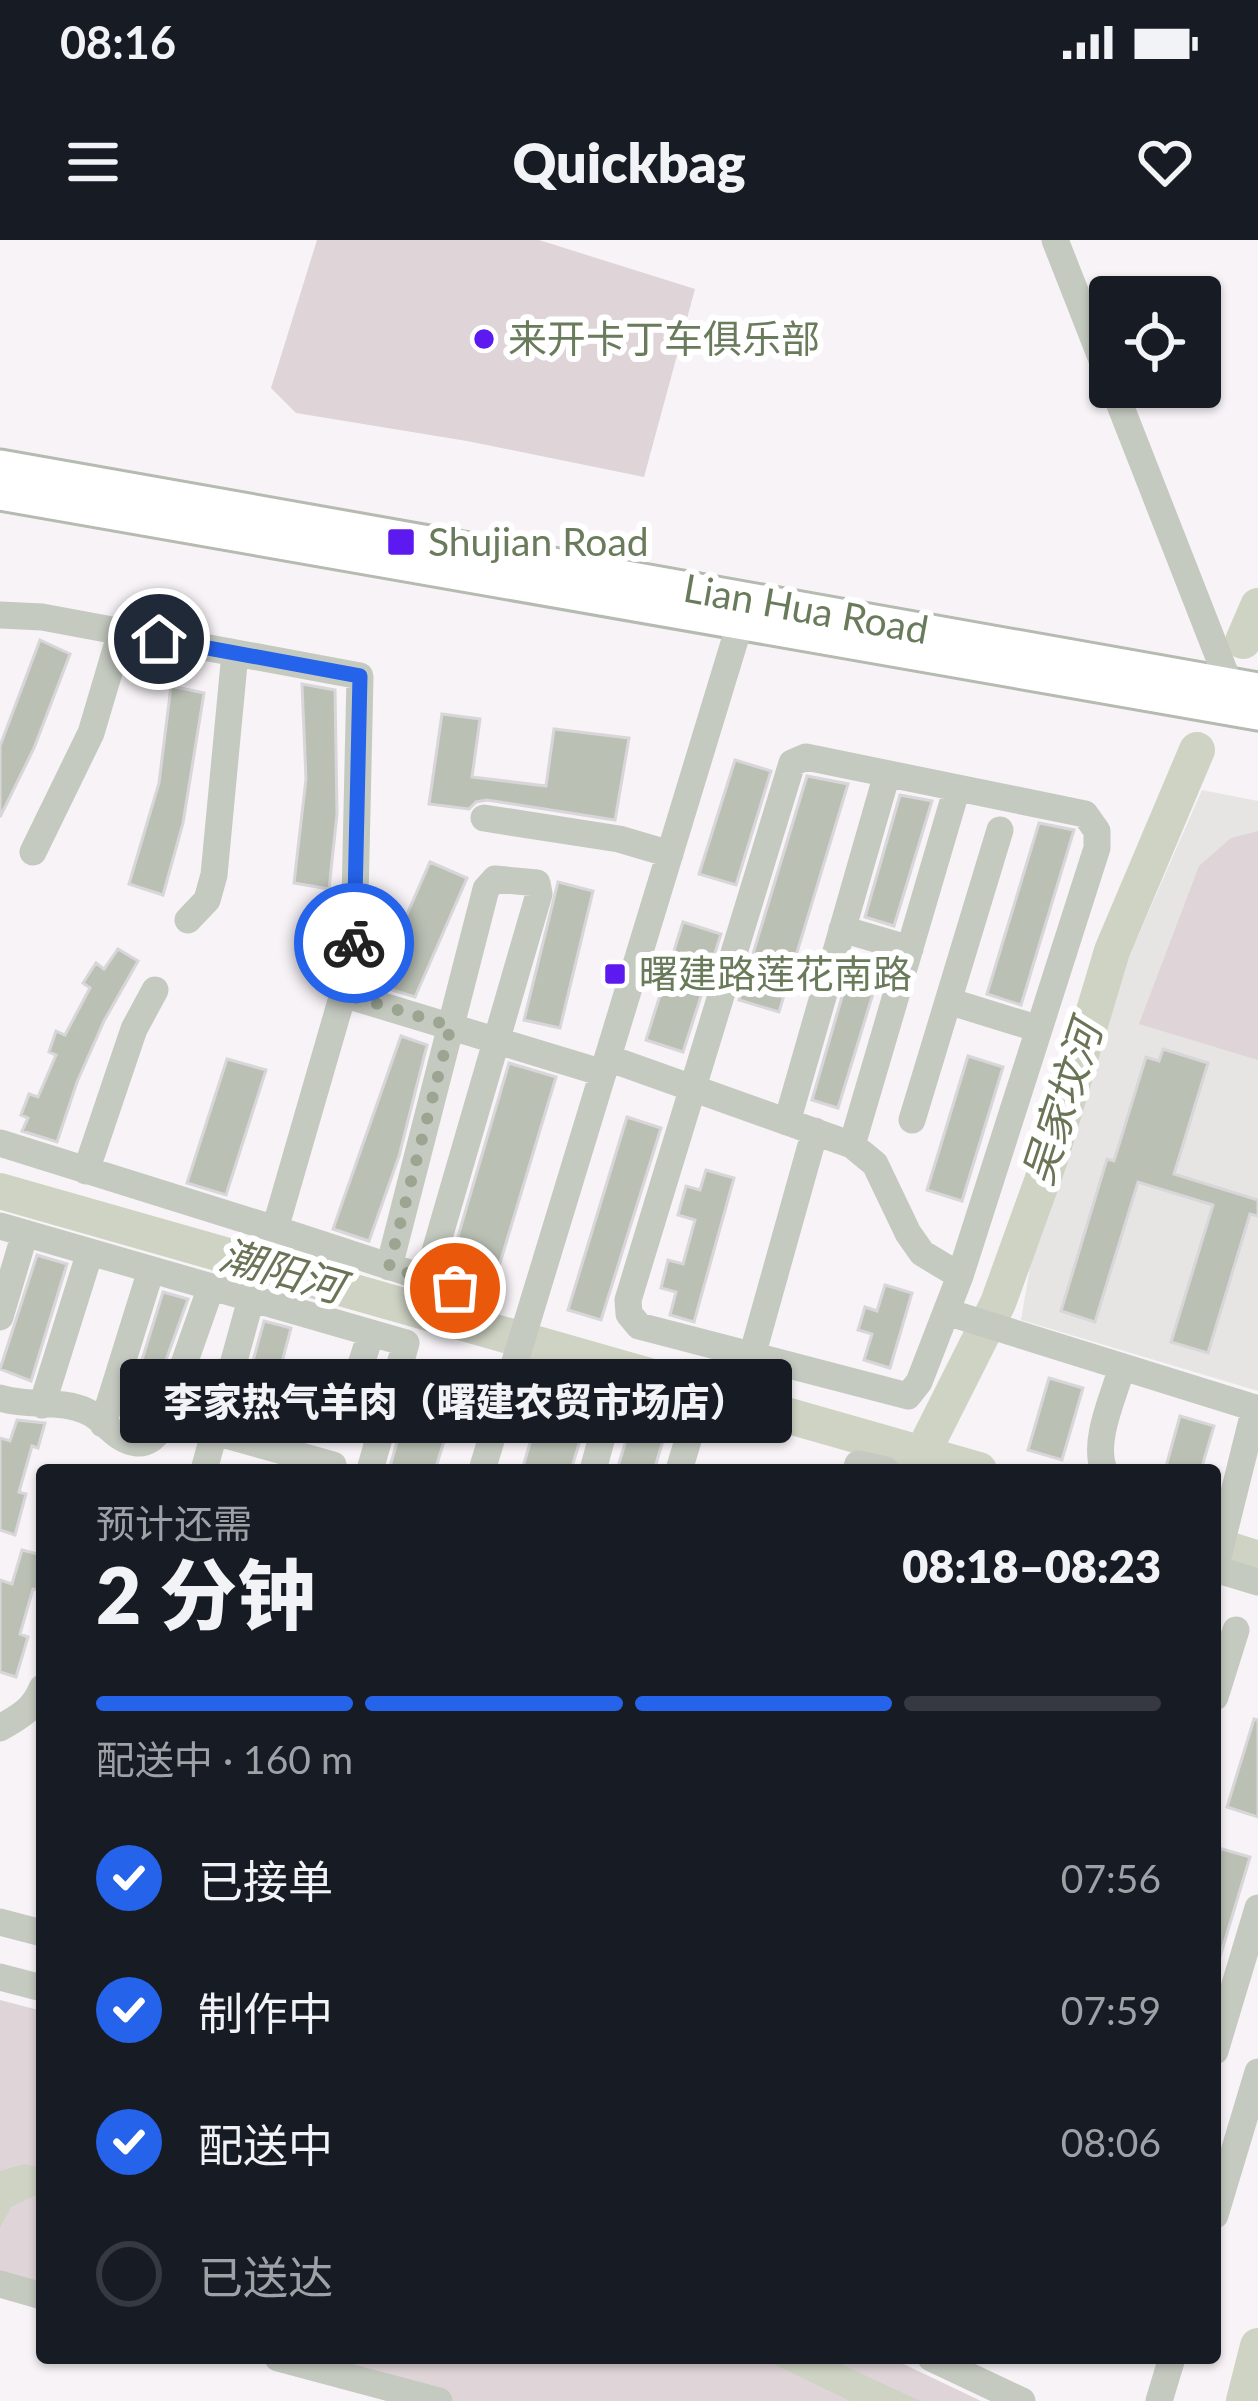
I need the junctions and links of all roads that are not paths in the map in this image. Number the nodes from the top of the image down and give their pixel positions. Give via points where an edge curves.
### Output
1 (1055, 240) edge
2 (1089, 327) edge
3 (1121, 408) edge
4 (0, 467) edge
5 (0, 493) edge
6 (744, 611) junction
7 (0, 615) edge
8 (121, 632) junction
9 (235, 653) junction
10 (1246, 700) edge
11 (887, 774) junction
12 (957, 788) junction
13 (484, 818) dead end
14 (1000, 830) dead end
15 (34, 852) dead end
16 (670, 854) junction
17 (929, 883) junction
18 (979, 900) junction
19 (188, 920) dead end
20 (842, 929) junction
21 (910, 949) junction
22 (155, 990) dead end
23 (344, 994) junction
24 (948, 1001) junction
25 (451, 1026) junction
26 (1039, 1029) junction
27 (886, 1030) junction
28 (937, 1039) junction
29 (499, 1041) junction
30 (606, 1065) junction
31 (693, 1088) junction
32 (912, 1120) dead end
33 (787, 1122) junction
34 (815, 1131) junction
35 (0, 1143) edge
36 (852, 1145) junction
37 (86, 1171) junction
38 (274, 1229) junction
39 (12, 1230) edge
40 (90, 1252) junction
41 (389, 1267) junction
42 (151, 1270) junction
43 (960, 1276) junction
44 (427, 1279) junction
45 (211, 1287) junction
46 (483, 1298) dead end
47 (251, 1299) junction
48 (960, 1316) junction
49 (0, 1317) edge
50 (371, 1333) junction
51 (752, 1356) junction
52 (1122, 1367) junction
53 (0, 1398) edge
54 (42, 1405) junction
55 (1256, 1409) edge
56 (103, 1424) junction
57 (381, 1430) junction
58 (215, 1432) junction
59 (206, 1464) edge
60 (329, 1464) edge
61 (372, 1464) edge
62 (484, 1464) edge
63 (595, 1464) edge
64 (681, 1464) edge
65 (1100, 1464) edge
66 (1224, 1516) edge
67 (1258, 1524) edge
68 (1221, 1571) edge
69 (1258, 1582) edge
70 (1236, 1630) dead end
71 (1221, 1678) edge
72 (36, 1702) edge
73 (0, 1728) edge
74 (1258, 1908) edge
75 (2, 1931) edge
76 (36, 1933) edge
77 (0, 1977) edge
78 (36, 1986) edge
79 (1221, 2015) edge
80 (1258, 2072) edge
81 (1221, 2195) edge
82 (0, 2284) edge
83 (36, 2294) edge
84 (305, 2364) edge
85 (944, 2364) edge
86 (1170, 2364) edge
87 (380, 2381) edge
88 (439, 2401) edge
89 (1022, 2401) edge
90 (1159, 2401) edge

1 - 2 street
3 - 10 street
4 - 6 main road, Lian Hua Road
5 - 6 main road
6 - 10 main road
6 - 16 street
7 - 8 street
8 - 9 street
8 - 15 street via 91,733
9 - 19 street via 214,875 207,900
9 - 23 street via 360,676 354,944
11 - 12 street
11 - 20 street
11 - 31 street via 806,757 792,763
12 - 17 street
12 - 26 street via 1085,814 1097,831
13 - 16 street
14 - 18 street
16 - 30 street
17 - 18 street
17 - 21 street
18 - 24 street
20 - 21 street
20 - 33 street
21 - 27 street
22 - 37 street
23 - 25 street
23 - 38 street
24 - 26 street
24 - 28 street
25 - 29 street
25 - 29 street via 485,889 495,879 537,883
25 - 41 street
26 - 43 street
27 - 28 street
27 - 36 street
28 - 32 street
29 - 30 street
29 - 44 street
30 - 31 street
30 - 62 street
31 - 33 street
31 - 51 street via 629,1313 639,1326
33 - 34 street
34 - 36 street
34 - 51 street
35 - 37 street
36 - 43 street via 875,1164 922,1253
37 - 38 street
38 - 41 street
39 - 40 street
39 - 49 street
40 - 42 street
40 - 54 street
41 - 44 street
42 - 45 street
42 - 56 street
43 - 48 street
44 - 46 street
45 - 47 street
45 - 56 street via 160,1429 140,1444
47 - 50 street
47 - 58 street
48 - 51 street via 908,1396
48 - 52 street
50 - 57 street via 406,1343
50 - 57 street via 343,1420
52 - 55 street
52 - 65 street
53 - 54 street
54 - 56 street via 92,1413
55 - 66 street
57 - 61 street
58 - 59 street
58 - 60 street
63 - 64 street via 613,1397 622,1395 696,1414
66 - 67 street
68 - 69 street
70 - 71 street
72 - 73 street
74 - 79 street
75 - 76 street
77 - 78 street
80 - 81 street
82 - 83 street
84 - 87 street
85 - 89 street
86 - 90 street
87 - 88 street

